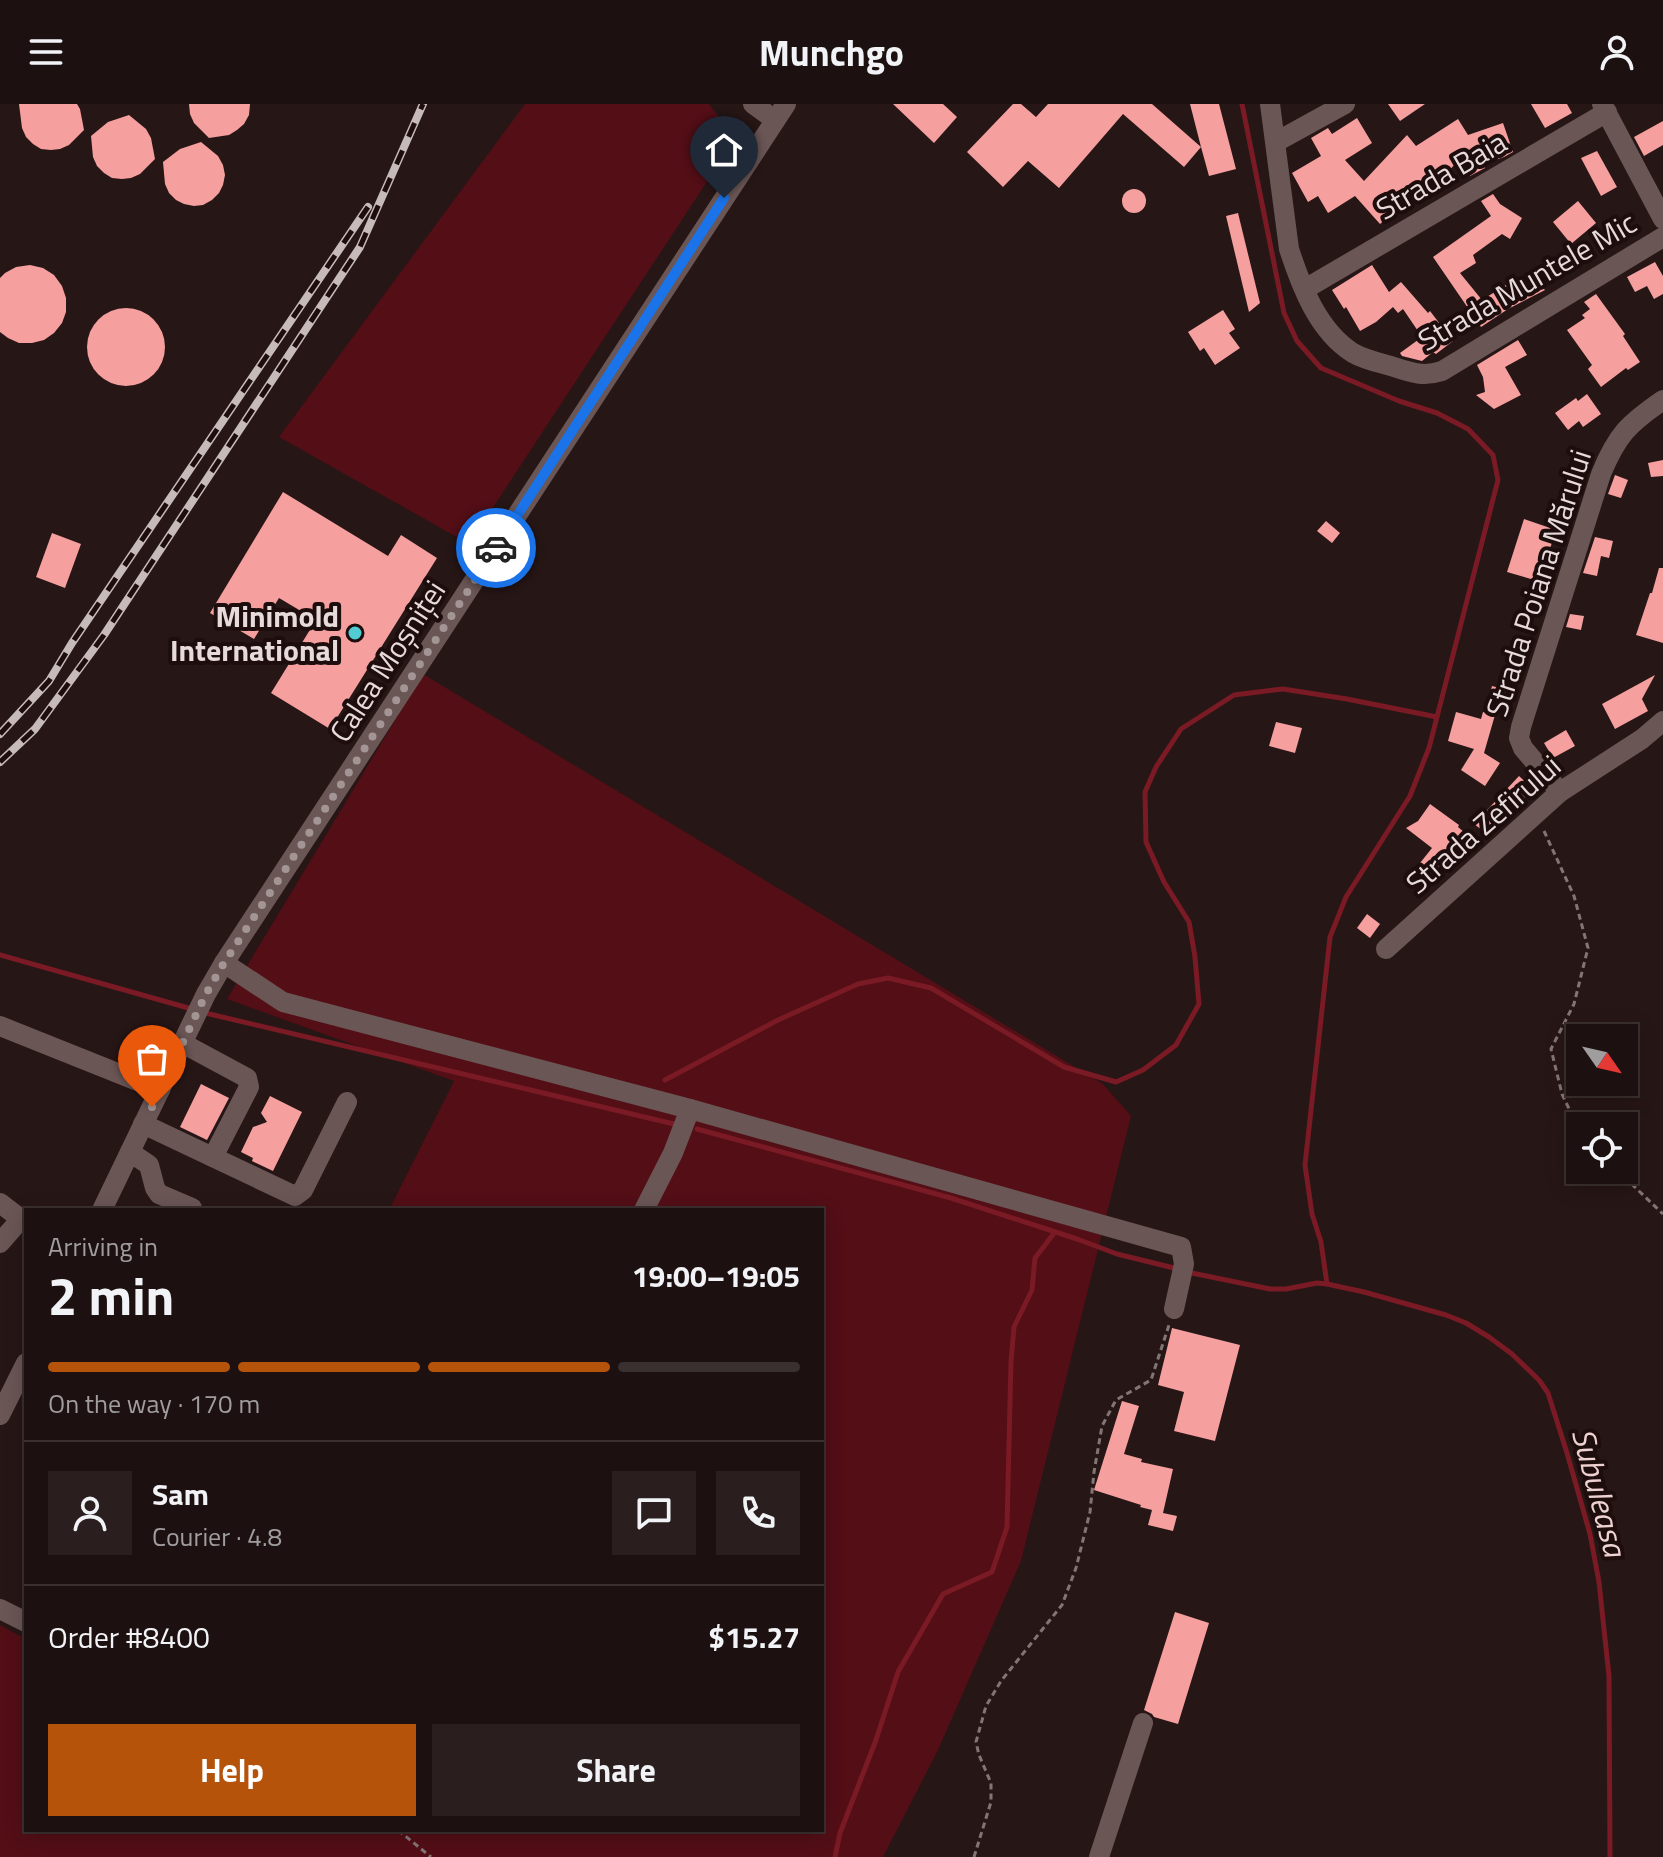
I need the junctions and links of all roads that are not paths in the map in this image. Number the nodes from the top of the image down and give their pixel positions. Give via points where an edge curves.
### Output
1 (753, 104) edge
2 (1270, 104) edge
3 (1345, 104) edge
4 (1604, 108) edge
5 (781, 112) edge
6 (1276, 142) junction
7 (1663, 219) edge
8 (1663, 237) edge
9 (1305, 289) junction
10 (1663, 400) edge
11 (1663, 721) edge
12 (1560, 792) junction
13 (1386, 949) dead end
14 (224, 963) junction
15 (0, 1026) edge
16 (186, 1035) junction
17 (160, 1090) junction
18 (347, 1102) dead end
19 (690, 1109) junction
20 (143, 1124) junction
21 (130, 1152) junction
22 (213, 1157) junction
23 (0, 1203) edge
24 (103, 1208) edge
25 (192, 1208) edge
26 (645, 1208) edge
27 (24, 1221) edge
28 (0, 1243) edge
29 (1174, 1309) road end
30 (24, 1367) edge
31 (0, 1415) edge
32 (0, 1609) edge
33 (24, 1621) edge
34 (1143, 1723) dead end
35 (1099, 1857) edge

1 - 5 street
2 - 6 street
3 - 6 street
4 - 7 street
4 - 9 street, Strada Baia
5 - 14 street, Calea Moșniței
6 - 9 street via 1289,249
8 - 9 street, Strada Muntele Mic via 1431,375 1353,353 1326,328
10 - 12 street, Strada Poiana Mărului via 1637,417 1611,449 1521,727 1523,748
11 - 12 street, Strada Zefirului
12 - 13 street, Strada Zefirului
14 - 16 street, Calea Moșniței
14 - 19 street via 283,1002
15 - 17 street
16 - 17 street, Calea Moșniței
16 - 22 street via 249,1082
17 - 20 street, Calea Moșniței
18 - 22 street via 300,1194
19 - 26 street
19 - 29 street via 1181,1247
20 - 21 street, Calea Moșniței
20 - 22 street
21 - 24 street, Calea Moșniței
21 - 25 street via 149,1165 159,1194
23 - 27 street
27 - 28 street
30 - 31 street
32 - 33 street
34 - 35 street

